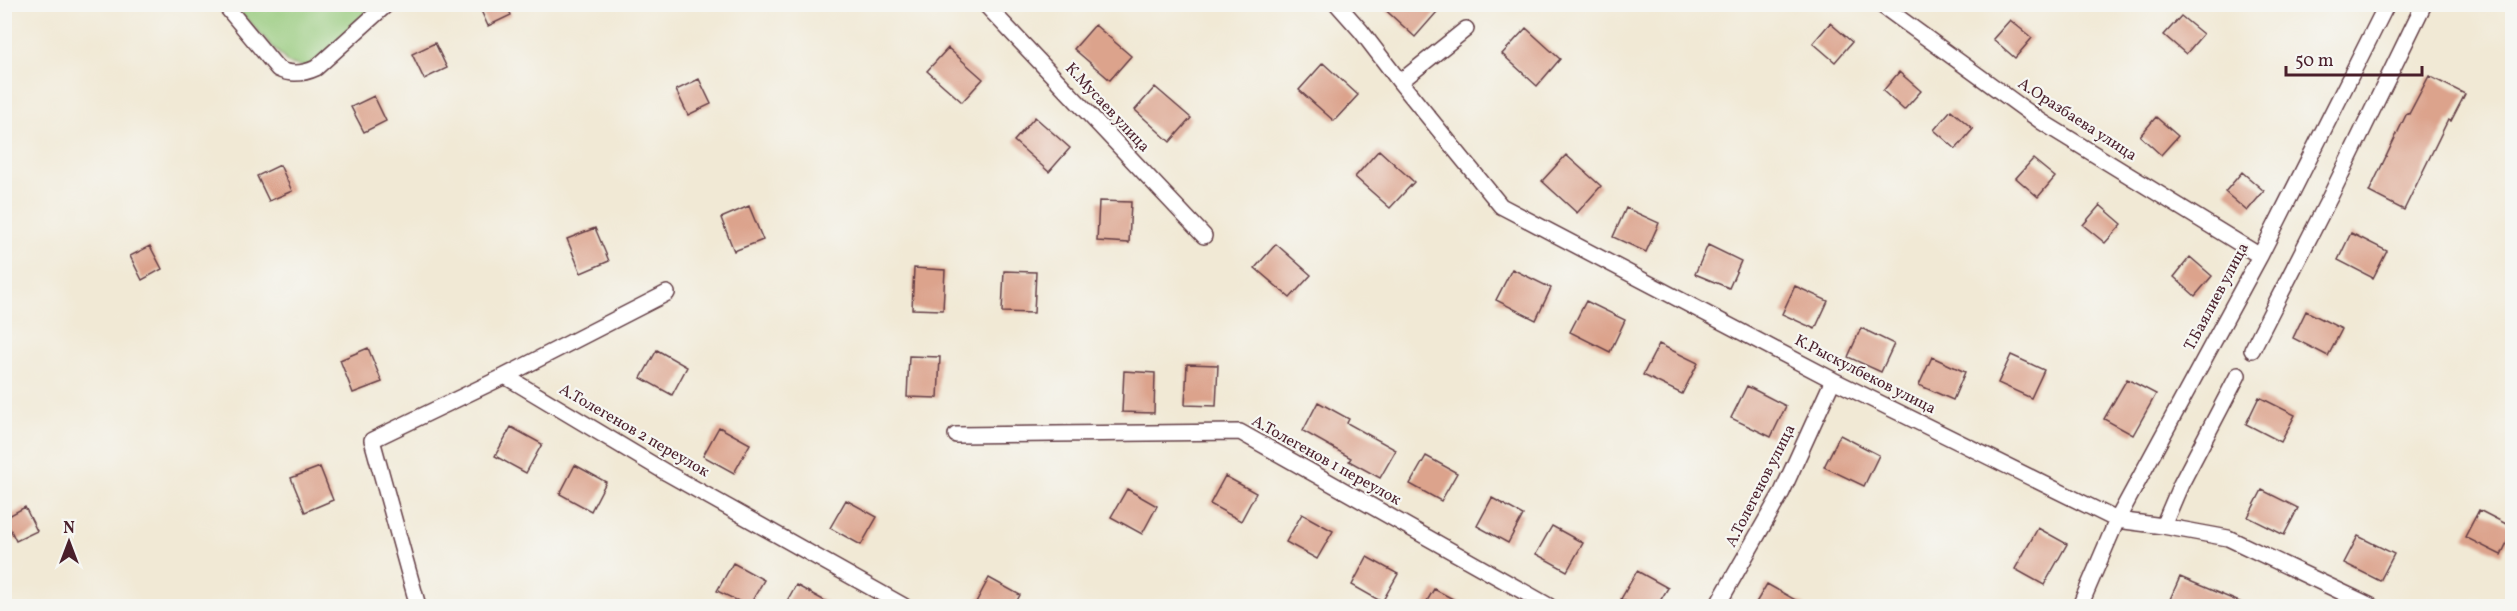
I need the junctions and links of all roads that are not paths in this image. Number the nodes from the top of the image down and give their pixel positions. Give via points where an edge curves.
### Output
1 (224, 4) edge
2 (387, 4) edge
3 (985, 4) edge
4 (1337, 4) edge
5 (1881, 4) edge
6 (2387, 4) edge
7 (2424, 4) edge
8 (1466, 29) dead end
9 (1400, 82) junction
10 (1204, 236) dead end
11 (2260, 256) junction
12 (667, 293) dead end
13 (2252, 350) dead end
14 (2238, 375) dead end
15 (505, 376) junction
16 (1833, 380) junction
17 (956, 435) dead end
18 (2117, 520) junction
19 (2163, 526) junction
20 (418, 606) edge
21 (904, 606) edge
22 (1549, 606) edge
23 (1717, 606) edge
24 (2080, 606) edge
25 (2371, 606) edge

1 - 2 street via 278,69 286,73 316,68
3 - 10 street, К.Мусаев улица
4 - 9 street, К.Рыскулбеков улица
5 - 11 street, А.Оразбаева улица via 2042,122
6 - 11 street, Т.Баялиев улица
7 - 13 street
8 - 9 street
9 - 16 street, К.Рыскулбеков улица via 1501,206
11 - 18 street, Т.Баялиев улица
12 - 15 street
14 - 19 street
15 - 20 street via 372,440
15 - 21 street, А.Толегенов 2 переулок via 667,473
16 - 18 street, К.Рыскулбеков улица
16 - 23 street, А.Толегенов улица via 1782,492
17 - 22 street, А.Толегенов 1 переулок via 1240,432
18 - 19 street, К.Рыскулбеков улица
18 - 24 street, Т.Баялиев улица
19 - 25 street, К.Рыскулбеков улица via 2228,538

